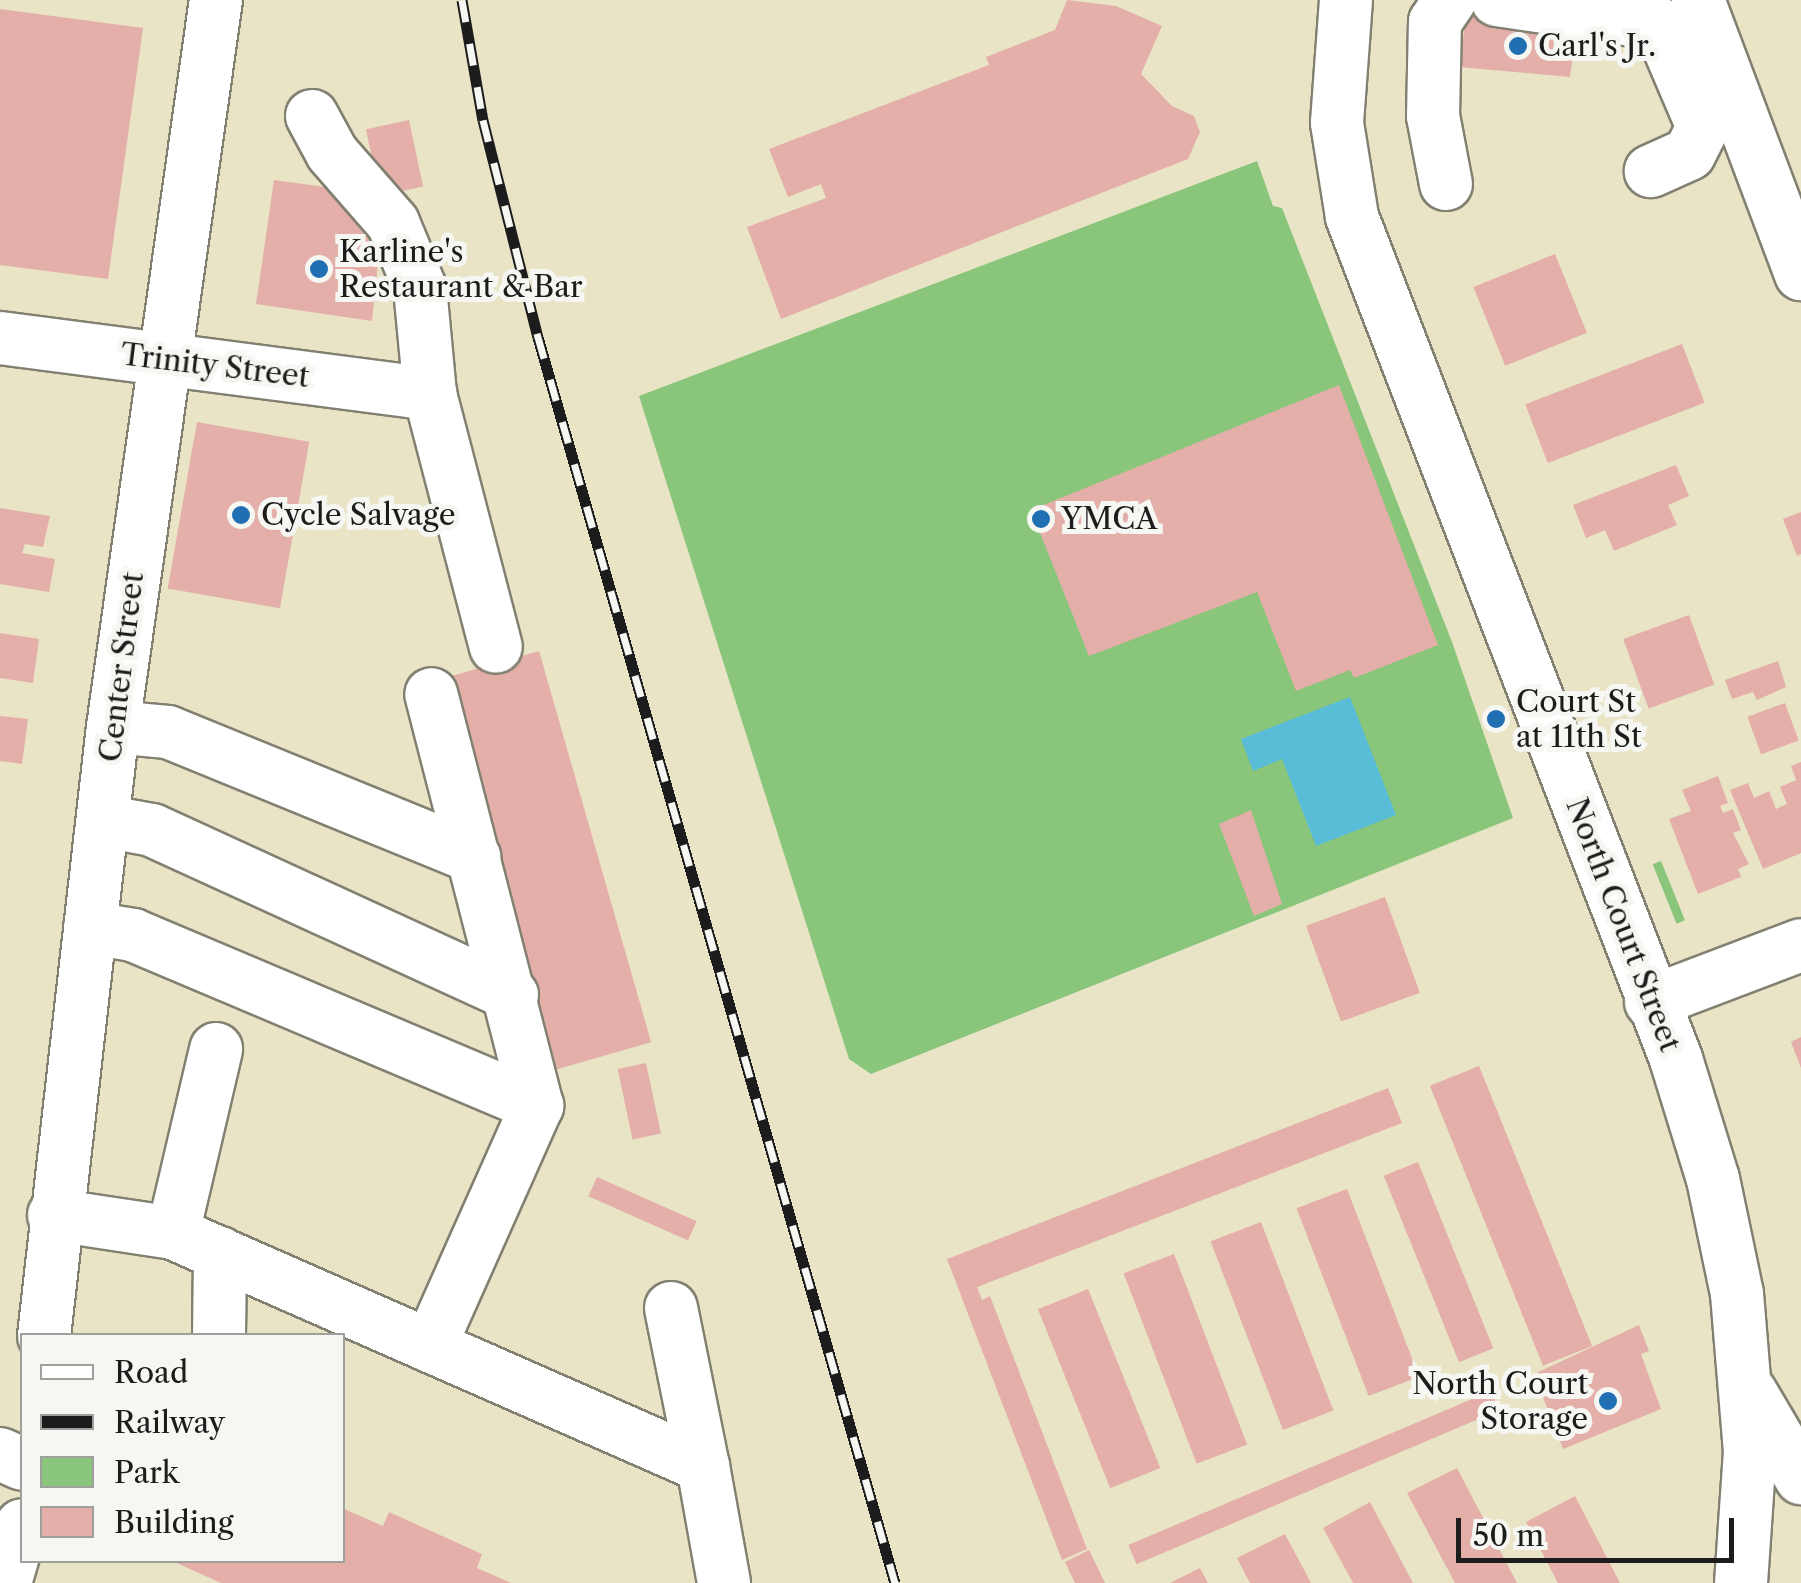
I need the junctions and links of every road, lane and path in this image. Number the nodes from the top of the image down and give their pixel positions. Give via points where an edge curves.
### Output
1 (216, 0) edge
2 (1346, 0) edge
3 (1450, 0) edge
4 (1497, 0) edge
5 (1698, 0) edge
6 (312, 116) dead end
7 (1651, 171) dead end
8 (1446, 184) dead end
9 (1801, 274) edge
10 (0, 338) edge
11 (162, 362) junction
12 (430, 394) junction
13 (496, 647) dead end
14 (431, 694) dead end
15 (113, 728) junction
16 (103, 821) junction
17 (475, 858) junction
18 (90, 928) junction
19 (1801, 945) edge
20 (512, 995) junction
21 (1651, 1002) junction
22 (216, 1048) dead end
23 (536, 1106) junction
24 (54, 1215) junction
25 (196, 1243) junction
26 (671, 1308) dead end
27 (44, 1333) edge
28 (217, 1333) edge
29 (430, 1346) junction
30 (1744, 1380) junction
31 (702, 1466) junction
32 (1801, 1478) edge
33 (20, 1532) edge
34 (5, 1583) edge
35 (724, 1583) edge
36 (1741, 1583) edge

1 - 11 street, Center Street
2 - 21 street, North Court Street via 1337,123 1352,217
3 - 8 street via 1435,22 1434,116
4 - 7 street via 1659,24 1704,126 1689,154
5 - 9 street
6 - 12 street via 332,153 393,223 420,288
10 - 11 street, Trinity Street
11 - 12 street, Trinity Street via 203,360
11 - 15 street, Center Street
12 - 13 street
14 - 17 street
15 - 16 street, Center Street
15 - 17 street via 168,732
16 - 18 street, Center Street
16 - 20 street via 152,830
17 - 20 street
18 - 23 street via 133,935
18 - 24 street, Center Street
19 - 21 street
20 - 23 street
21 - 30 street, North Court Street via 1714,1180 1737,1294
22 - 25 street
23 - 29 street
24 - 25 street
24 - 27 street, Center Street
25 - 28 street
25 - 29 street
26 - 31 street
29 - 31 street
30 - 32 street
30 - 36 street, North Court Street via 1750,1450
31 - 35 street
33 - 34 street

